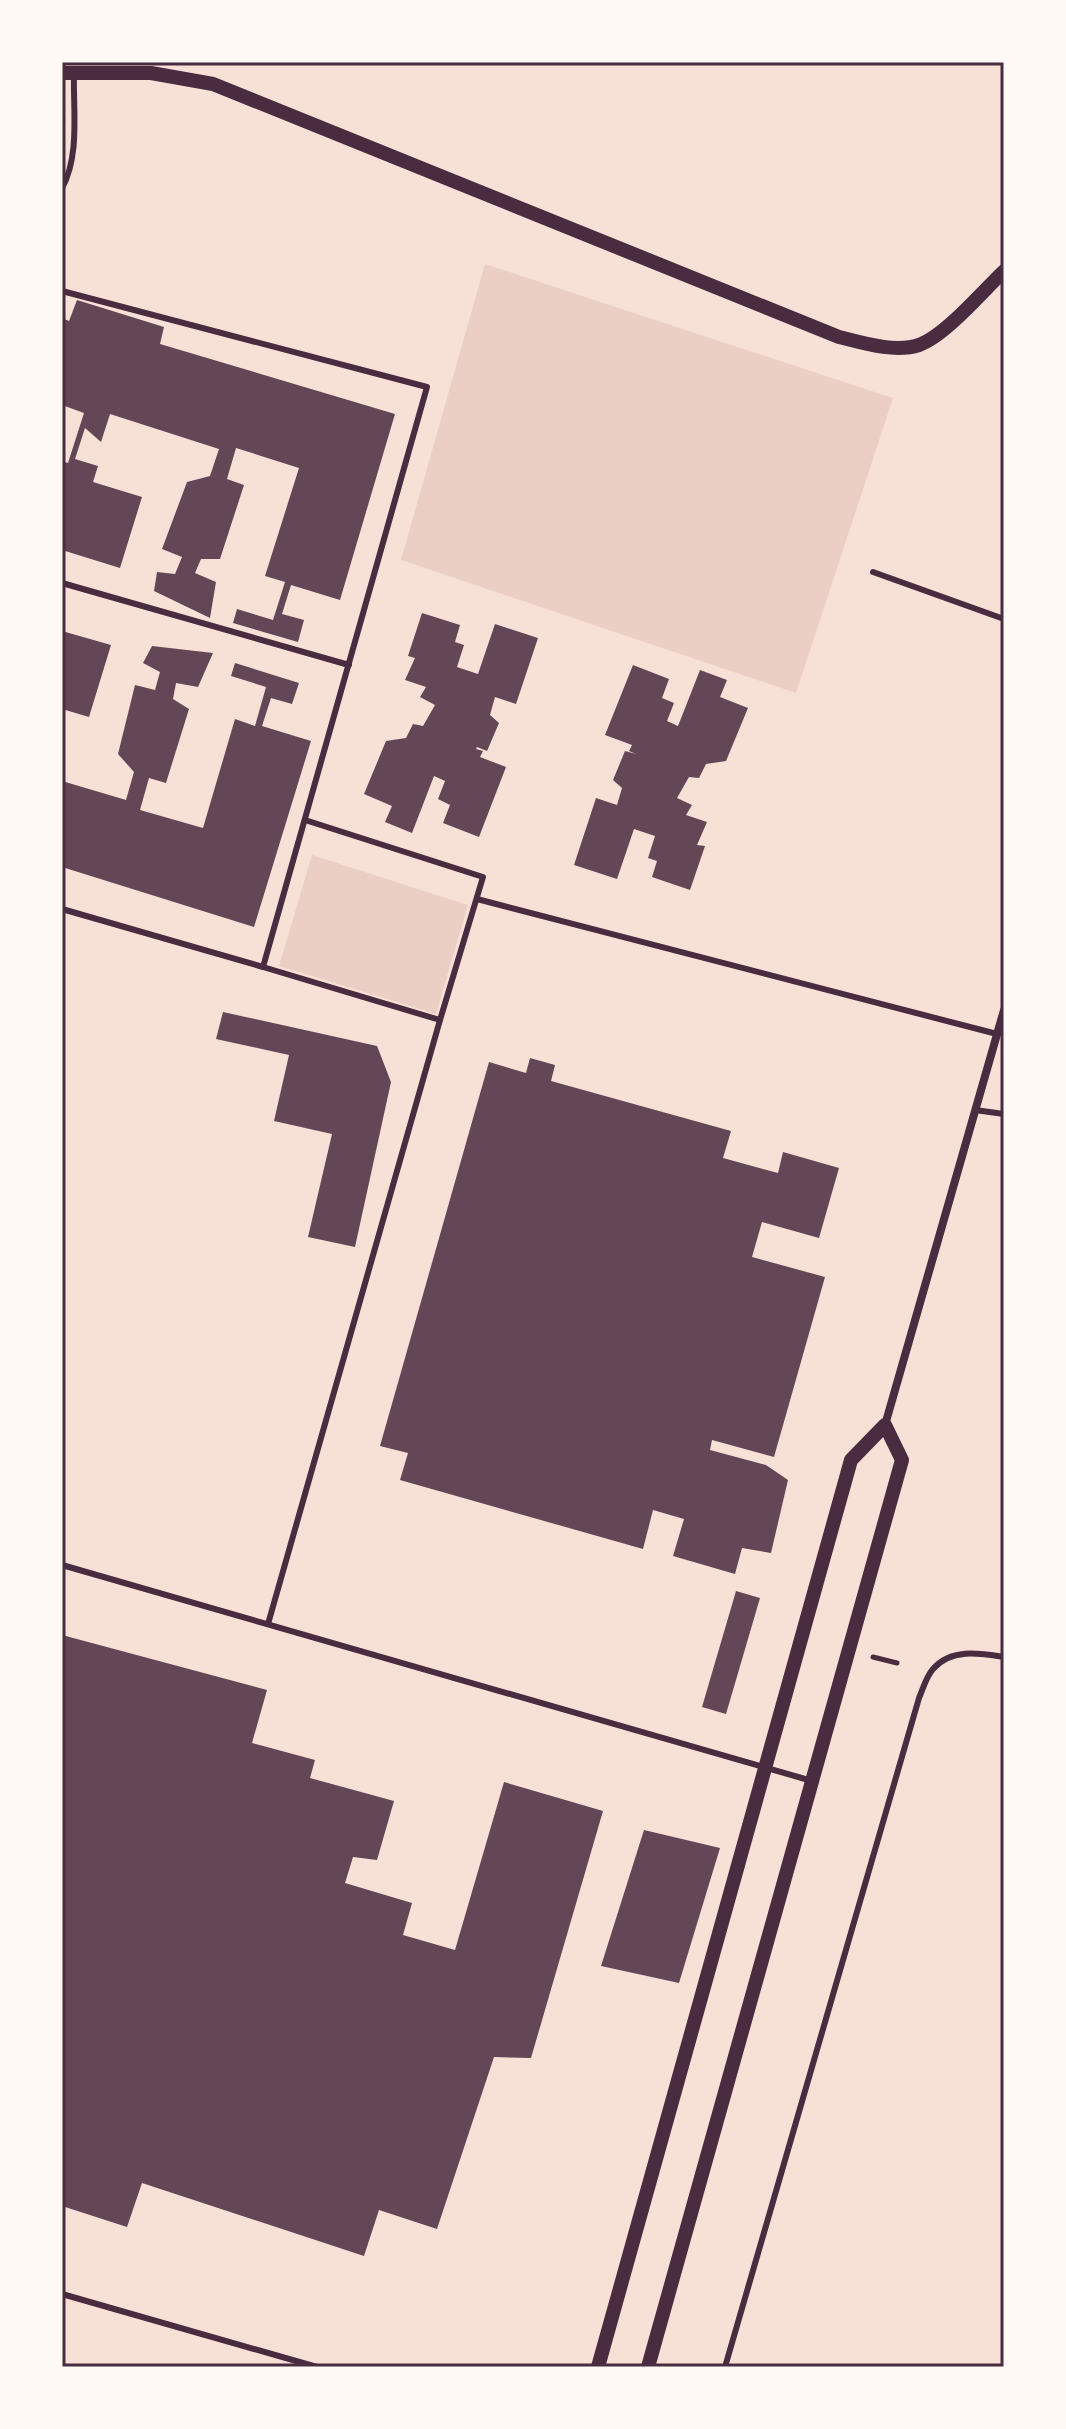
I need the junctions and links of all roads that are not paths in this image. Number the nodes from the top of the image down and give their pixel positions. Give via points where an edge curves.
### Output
1 (68, 73) edge
2 (62, 188) edge
3 (1004, 271) edge
4 (62, 291) edge
5 (873, 572) dead end
6 (62, 583) edge
7 (1004, 619) edge
8 (349, 665) junction
9 (305, 820) junction
10 (477, 899) junction
11 (62, 909) edge
12 (263, 967) junction
13 (1004, 1010) edge
14 (440, 1020) junction
15 (997, 1034) junction
16 (975, 1110) junction
17 (1004, 1114) edge
18 (885, 1425) junction
19 (62, 1565) edge
20 (268, 1624) junction
21 (1004, 1657) edge
22 (765, 1767) junction
23 (813, 1781) junction
24 (62, 2294) edge
25 (317, 2367) edge
26 (598, 2367) edge
27 (648, 2367) edge
28 (725, 2367) edge

1 - 2 lane via 72,153
1 - 3 street via 151,73 213,84 839,337 880,348 919,345 946,327
4 - 8 lane via 427,387
5 - 7 lane
6 - 8 lane
8 - 9 lane
9 - 10 lane via 483,877
9 - 12 lane
10 - 14 lane
10 - 15 lane
11 - 12 lane
12 - 14 lane
13 - 15 street
14 - 20 lane
15 - 16 street
16 - 17 lane
16 - 18 street
18 - 22 street via 851,1460
18 - 23 street via 902,1460
19 - 20 lane
20 - 22 lane
21 - 28 lane via 951,1655 932,1670 919,1698
22 - 23 lane
22 - 26 street
23 - 27 street
24 - 25 lane

